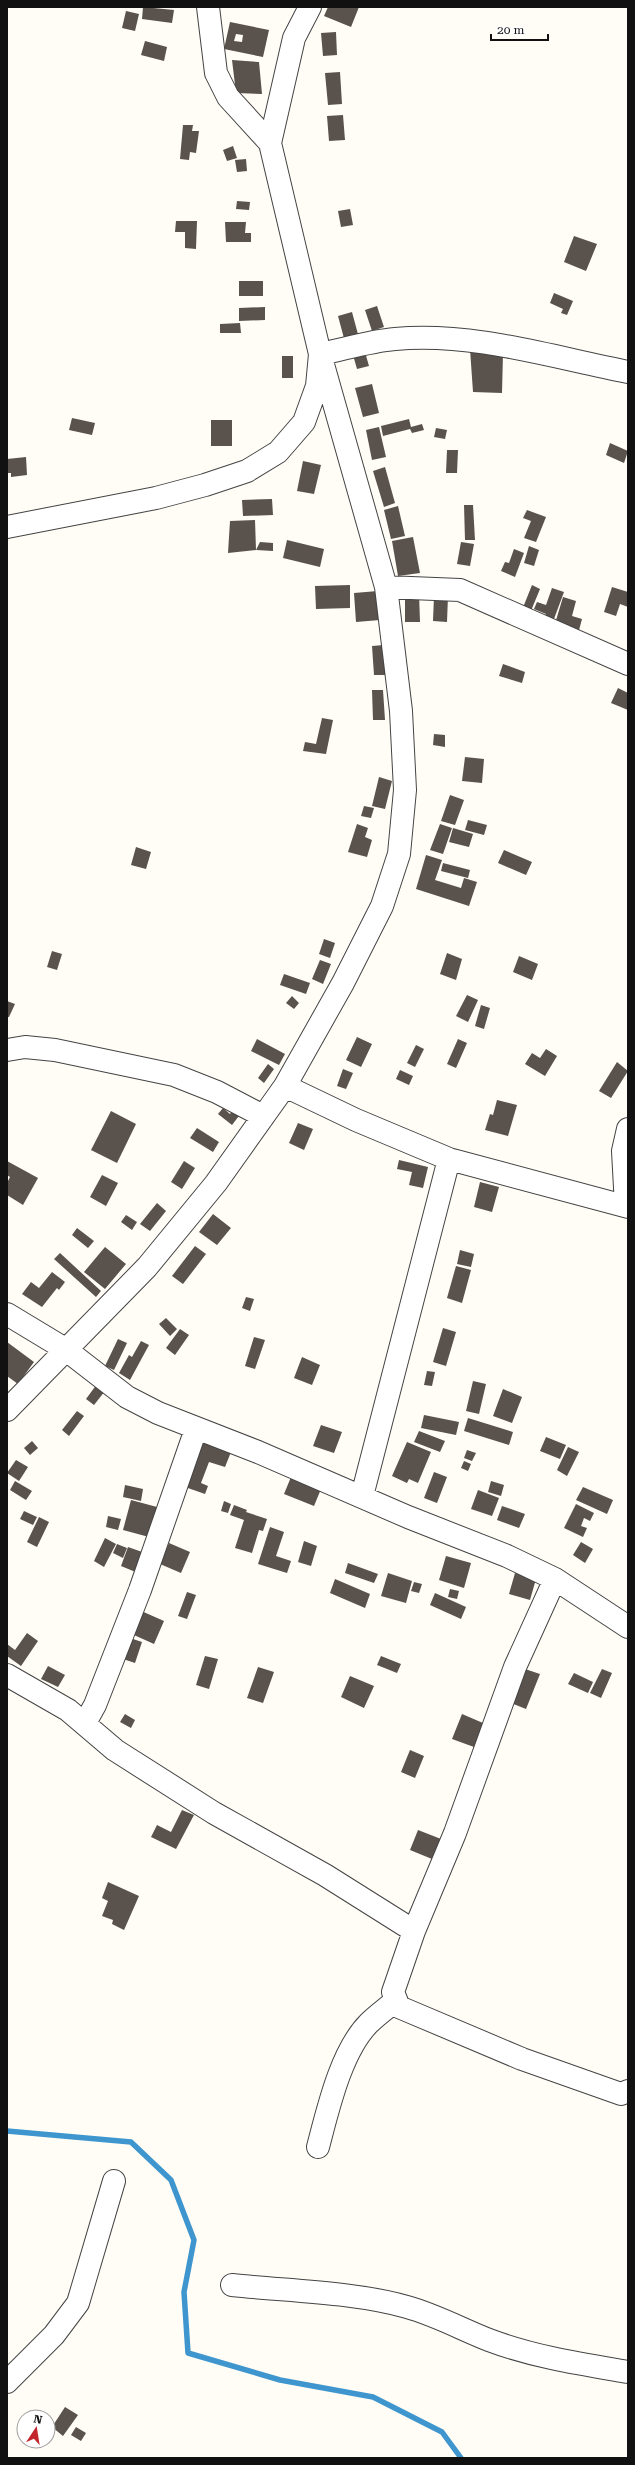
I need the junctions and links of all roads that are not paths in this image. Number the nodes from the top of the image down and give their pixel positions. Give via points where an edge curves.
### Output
1 (208, 7) edge
2 (310, 7) edge
3 (270, 143) junction
4 (320, 354) junction
5 (628, 372) edge
6 (7, 527) edge
7 (386, 587) junction
8 (628, 664) edge
9 (7, 1050) edge
10 (285, 1086) junction
11 (263, 1116) junction
12 (628, 1129) edge
13 (449, 1159) junction
14 (627, 1207) edge
15 (7, 1314) edge
16 (65, 1349) junction
17 (7, 1410) edge
18 (196, 1429) junction
19 (362, 1496) junction
20 (555, 1579) junction
21 (628, 1628) edge
22 (7, 1675) edge
23 (85, 1723) junction
24 (414, 1931) junction
25 (395, 2001) junction
26 (626, 2094) edge
27 (318, 2147) dead end
28 (114, 2181) dead end
29 (232, 2286) dead end
30 (628, 2372) edge
31 (7, 2382) edge

1 - 3 street via 216,72 228,97
2 - 3 street via 294,38
3 - 4 street
4 - 5 street via 394,339 465,339
4 - 6 street via 317,386 304,422 278,452 247,471 156,498
4 - 7 street
7 - 8 street via 460,590
7 - 10 street via 401,711 405,790 399,854 382,906 344,983
9 - 11 street via 25,1047 55,1050 174,1075 217,1092
10 - 11 street
10 - 13 street via 356,1120
11 - 16 street via 216,1183 147,1267
12 - 14 street via 623,1151
13 - 14 street
13 - 19 street
15 - 16 street
16 - 17 street
16 - 18 street via 127,1397 158,1414
18 - 19 street
18 - 23 street via 140,1590 95,1705
19 - 20 street via 507,1556
20 - 21 street
20 - 24 street via 515,1667 455,1833
22 - 23 street via 68,1710
23 - 24 street via 115,1750 214,1813 325,1876
24 - 25 street via 393,1992
25 - 26 street via 399,2007 522,2059
25 - 27 street via 368,2024 352,2048 328,2109
28 - 31 street via 78,2303 54,2336
29 - 30 street via 376,2300 407,2307 450,2322 489,2340 556,2360

